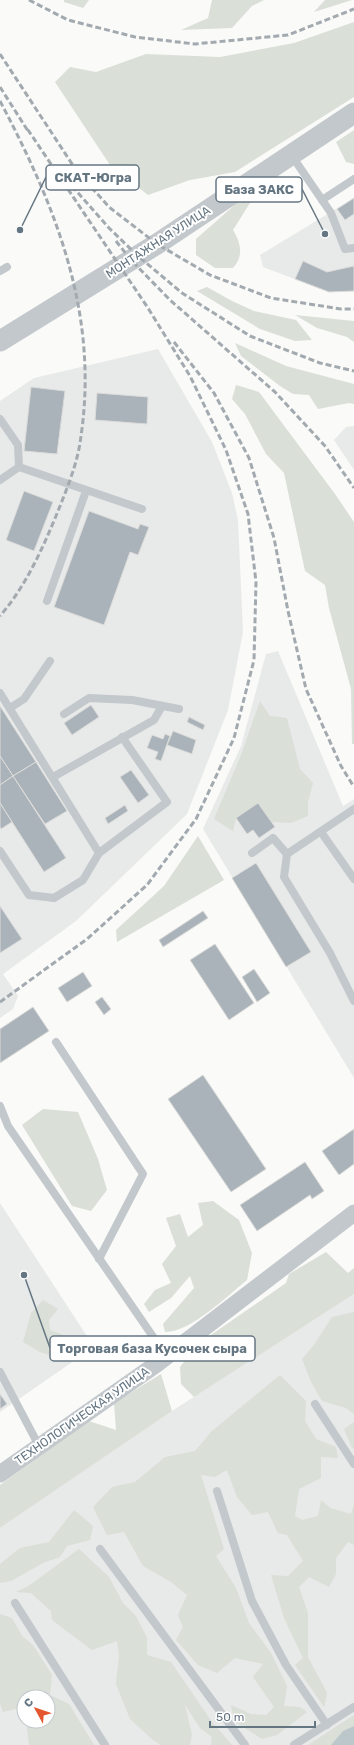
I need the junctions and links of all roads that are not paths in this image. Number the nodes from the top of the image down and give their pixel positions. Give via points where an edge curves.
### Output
1 (354, 113) edge
2 (291, 154) junction
3 (354, 179) edge
4 (322, 200) junction
5 (354, 248) edge
6 (0, 342) edge
7 (0, 419) edge
8 (18, 466) junction
9 (0, 480) edge
10 (86, 490) junction
11 (142, 509) dead end
12 (47, 601) dead end
13 (50, 660) dead end
14 (0, 693) edge
15 (162, 706) junction
16 (10, 708) junction
17 (179, 709) dead end
18 (64, 714) dead end
19 (122, 737) junction
20 (53, 776) junction
21 (354, 809) edge
22 (321, 832) junction
23 (0, 851) edge
24 (99, 853) junction
25 (252, 853) dead end
26 (287, 854) junction
27 (354, 879) edge
28 (354, 1002) edge
29 (56, 1042) dead end
30 (0, 1106) edge
31 (354, 1213) edge
32 (99, 1259) junction
33 (158, 1363) junction
34 (0, 1372) edge
35 (315, 1404) dead end
36 (39, 1446) junction
37 (354, 1464) edge
38 (0, 1474) edge
39 (217, 1491) dead end
40 (100, 1549) dead end
41 (15, 1602) dead end
42 (354, 1707) edge
43 (327, 1724) junction
44 (105, 1745) edge
45 (245, 1745) edge
46 (294, 1745) edge

1 - 2 street, МОНТАЖНАЯ УЛИЦА
2 - 4 lane
2 - 6 street, МОНТАЖНАЯ УЛИЦА via 157,244
3 - 4 lane
4 - 5 lane via 331,213 345,249
7 - 8 lane via 18,445
8 - 9 lane
8 - 10 lane
10 - 11 lane
10 - 12 lane
13 - 16 lane via 24,699
14 - 16 lane
15 - 17 lane
15 - 18 lane via 132,700 89,698
15 - 19 lane via 154,720
16 - 20 lane
19 - 20 lane
19 - 24 lane via 167,802
20 - 24 lane
21 - 22 lane
22 - 26 lane
22 - 27 lane
23 - 24 lane via 29,895 54,898 83,880
25 - 26 lane via 273,838
26 - 28 lane via 284,877 330,953
29 - 32 lane via 143,1174
30 - 32 lane via 8,1126
31 - 33 street, ТЕХНОЛОГИЧЕСКАЯ УЛИЦА
32 - 33 lane via 156,1341
33 - 36 street, ТЕХНОЛОГИЧЕСКАЯ УЛИЦА
34 - 36 lane
35 - 37 lane
36 - 38 street, ТЕХНОЛОГИЧЕСКАЯ УЛИЦА
39 - 43 lane via 252,1601 286,1665
40 - 45 lane
41 - 44 lane
42 - 43 lane
43 - 46 lane

